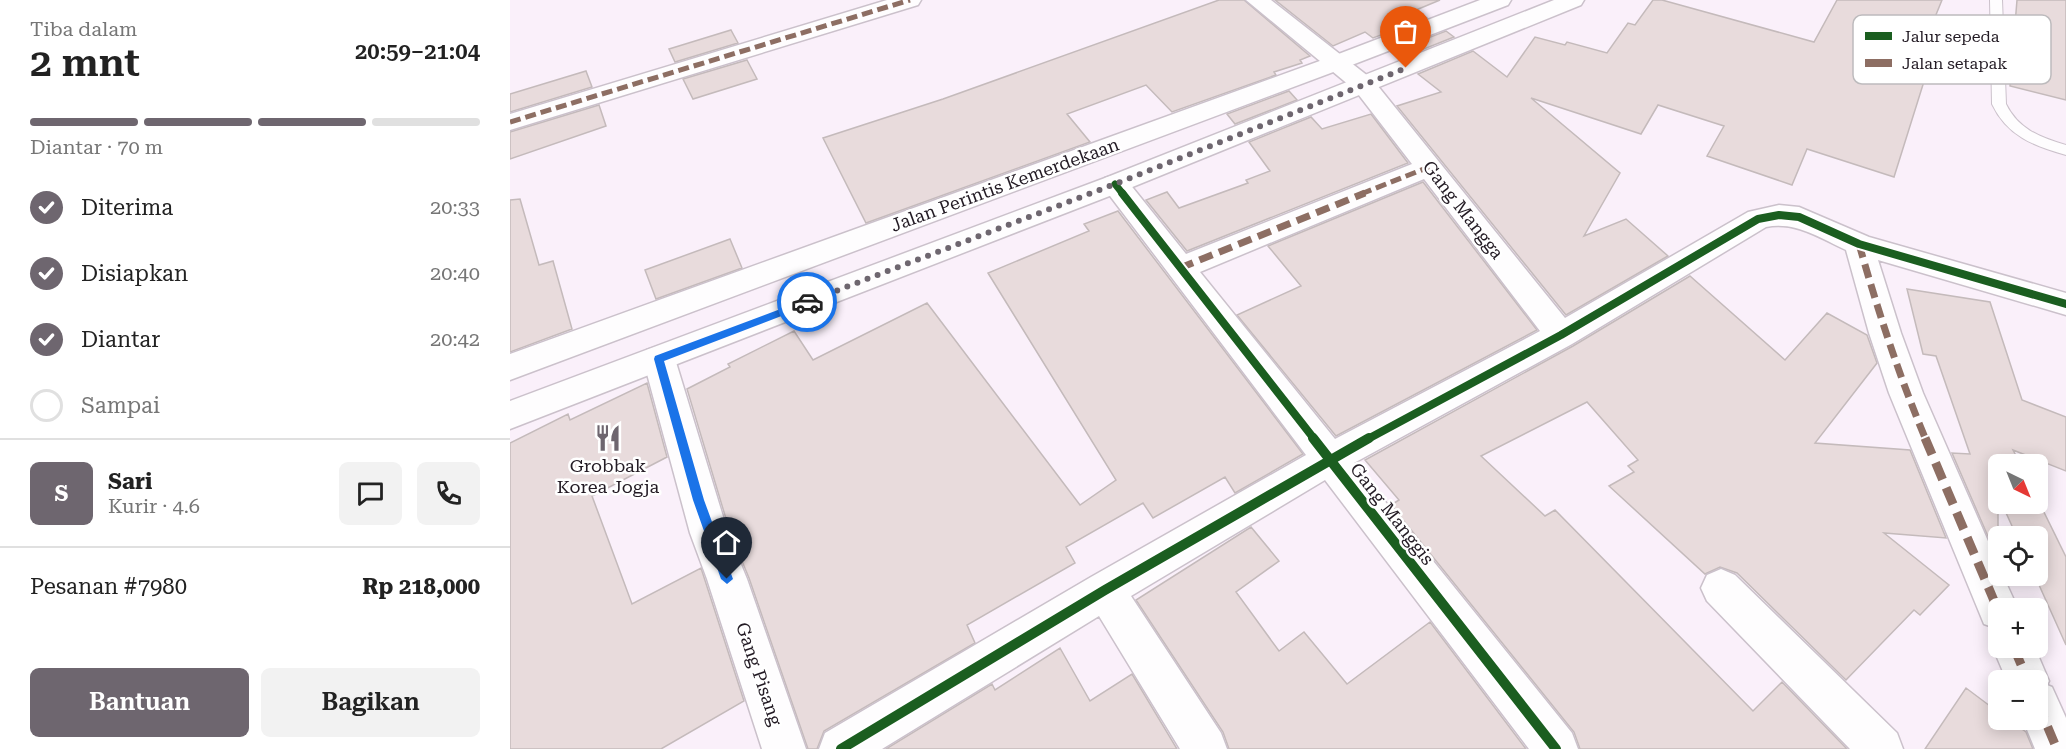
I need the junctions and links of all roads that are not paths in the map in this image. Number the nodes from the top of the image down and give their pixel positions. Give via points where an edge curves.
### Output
1 (910, 0) edge
2 (1257, 0) edge
3 (1500, 0) edge
4 (1573, 0) edge
5 (1996, 0) edge
6 (1996, 15) edge
7 (1336, 63) junction
8 (1998, 84) edge
9 (1364, 85) junction
10 (510, 122) edge
11 (2066, 150) edge
12 (1429, 167) junction
13 (1115, 184) junction
14 (1859, 244) junction
15 (1180, 268) junction
16 (2066, 304) edge
17 (1561, 335) junction
18 (659, 359) junction
19 (510, 367) edge
20 (510, 415) edge
21 (1328, 460) junction
22 (1721, 588) dead end
23 (1106, 590) junction
24 (1993, 598) edge
25 (2048, 728) edge
26 (784, 749) edge
27 (841, 749) edge
28 (1204, 749) edge
29 (1556, 749) edge
30 (1881, 749) edge
31 (2057, 749) edge

1 - 10 street
2 - 7 street, Gang Mangga
3 - 7 street, Jalan Perintis Kemerdekaan
4 - 9 street, Jalan Perintis Kemerdekaan
5 - 6 lane
7 - 9 street, Gang Mangga
7 - 19 street, Jalan Perintis Kemerdekaan
8 - 11 lane via 1999,104 2007,121 2024,135
9 - 12 street, Gang Mangga
9 - 13 street, Jalan Perintis Kemerdekaan
12 - 15 street
12 - 17 street, Gang Mangga
13 - 15 street, Gang Manggis
13 - 18 street, Jalan Perintis Kemerdekaan
14 - 16 street
14 - 17 street via 1799,217 1758,219
14 - 24 street via 1906,393
15 - 21 street, Gang Manggis
17 - 21 street
18 - 20 street, Jalan Perintis Kemerdekaan
18 - 26 street, Gang Pisang via 709,533
21 - 23 street
21 - 29 street, Gang Manggis
22 - 30 street
23 - 27 street
23 - 28 street
25 - 31 street

